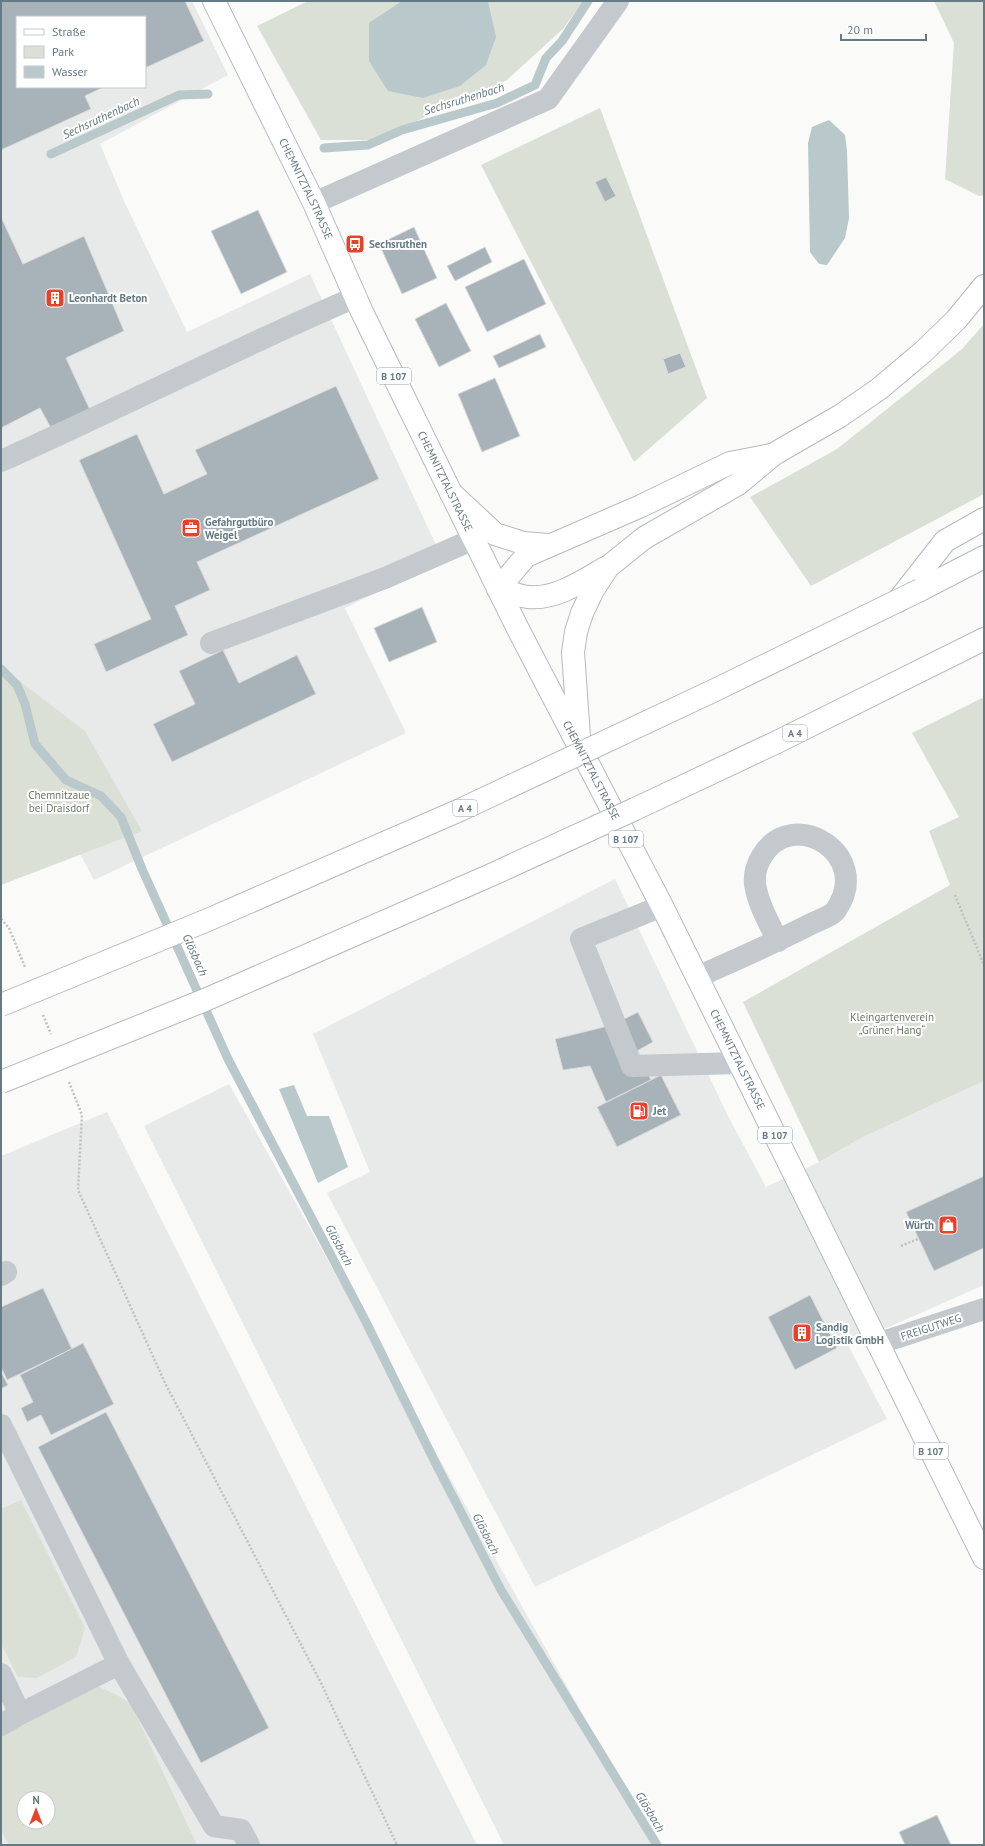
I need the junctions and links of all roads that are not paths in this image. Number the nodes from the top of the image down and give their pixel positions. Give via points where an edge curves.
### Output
1 (214, 1) edge
2 (618, 1) edge
3 (314, 203) junction
4 (984, 286) edge
5 (356, 297) junction
6 (774, 454) junction
7 (1, 461) edge
8 (451, 493) junction
9 (984, 519) edge
10 (474, 538) junction
11 (549, 545) junction
12 (984, 557) edge
13 (608, 566) junction
14 (918, 585) junction
15 (498, 589) junction
16 (984, 639) edge
17 (211, 644) dead end
18 (580, 751) junction
19 (662, 906) junction
20 (778, 941) junction
21 (697, 977) junction
22 (1, 1005) edge
23 (739, 1063) junction
24 (1, 1082) edge
25 (984, 1310) edge
26 (877, 1344) junction
27 (1, 1425) edge
28 (984, 1558) edge
29 (120, 1664) junction
30 (1, 1674) edge
31 (20, 1714) junction
32 (1, 1725) edge
33 (249, 1845) edge

1 - 3 main road, CHEMNITZTALSTRASSE / B 107
2 - 3 street via 548,99
3 - 5 main road, CHEMNITZTALSTRASSE / B 107
4 - 6 main road via 956,320 924,352 879,389 840,416
5 - 7 street via 235,350
5 - 8 main road, CHEMNITZTALSTRASSE / B 107
6 - 11 main road via 730,464
6 - 13 main road via 738,484 644,538
8 - 10 main road, CHEMNITZTALSTRASSE / B 107
8 - 11 main road via 495,534 523,543
9 - 14 main road via 945,541
10 - 15 main road, CHEMNITZTALSTRASSE / B 107
10 - 17 street via 385,578
11 - 15 main road via 526,556
12 - 14 main road, A 4
13 - 15 main road via 570,588 545,596 528,597
13 - 18 main road via 593,590 576,632 573,652
14 - 22 main road, A 4, bridge via 898,601 460,810 210,919
15 - 18 main road, CHEMNITZTALSTRASSE / B 107
16 - 24 main road, A 4, bridge via 770,746 491,875 205,1000
18 - 19 main road, CHEMNITZTALSTRASSE / B 107
19 - 21 main road, CHEMNITZTALSTRASSE / B 107
19 - 23 street via 580,939 632,1066
20 - 20 street via 836,911 845,891 845,867 833,848 815,837 796,834 780,839 766,849 757,865 755,883 761,905
20 - 21 street
21 - 23 main road, CHEMNITZTALSTRASSE / B 107
23 - 26 main road, CHEMNITZTALSTRASSE / B 107
25 - 26 street, FREIGUTWEG
26 - 28 main road, CHEMNITZTALSTRASSE / B 107
27 - 29 street
29 - 31 street
29 - 33 street via 214,1826 241,1830
30 - 31 street
31 - 32 street

